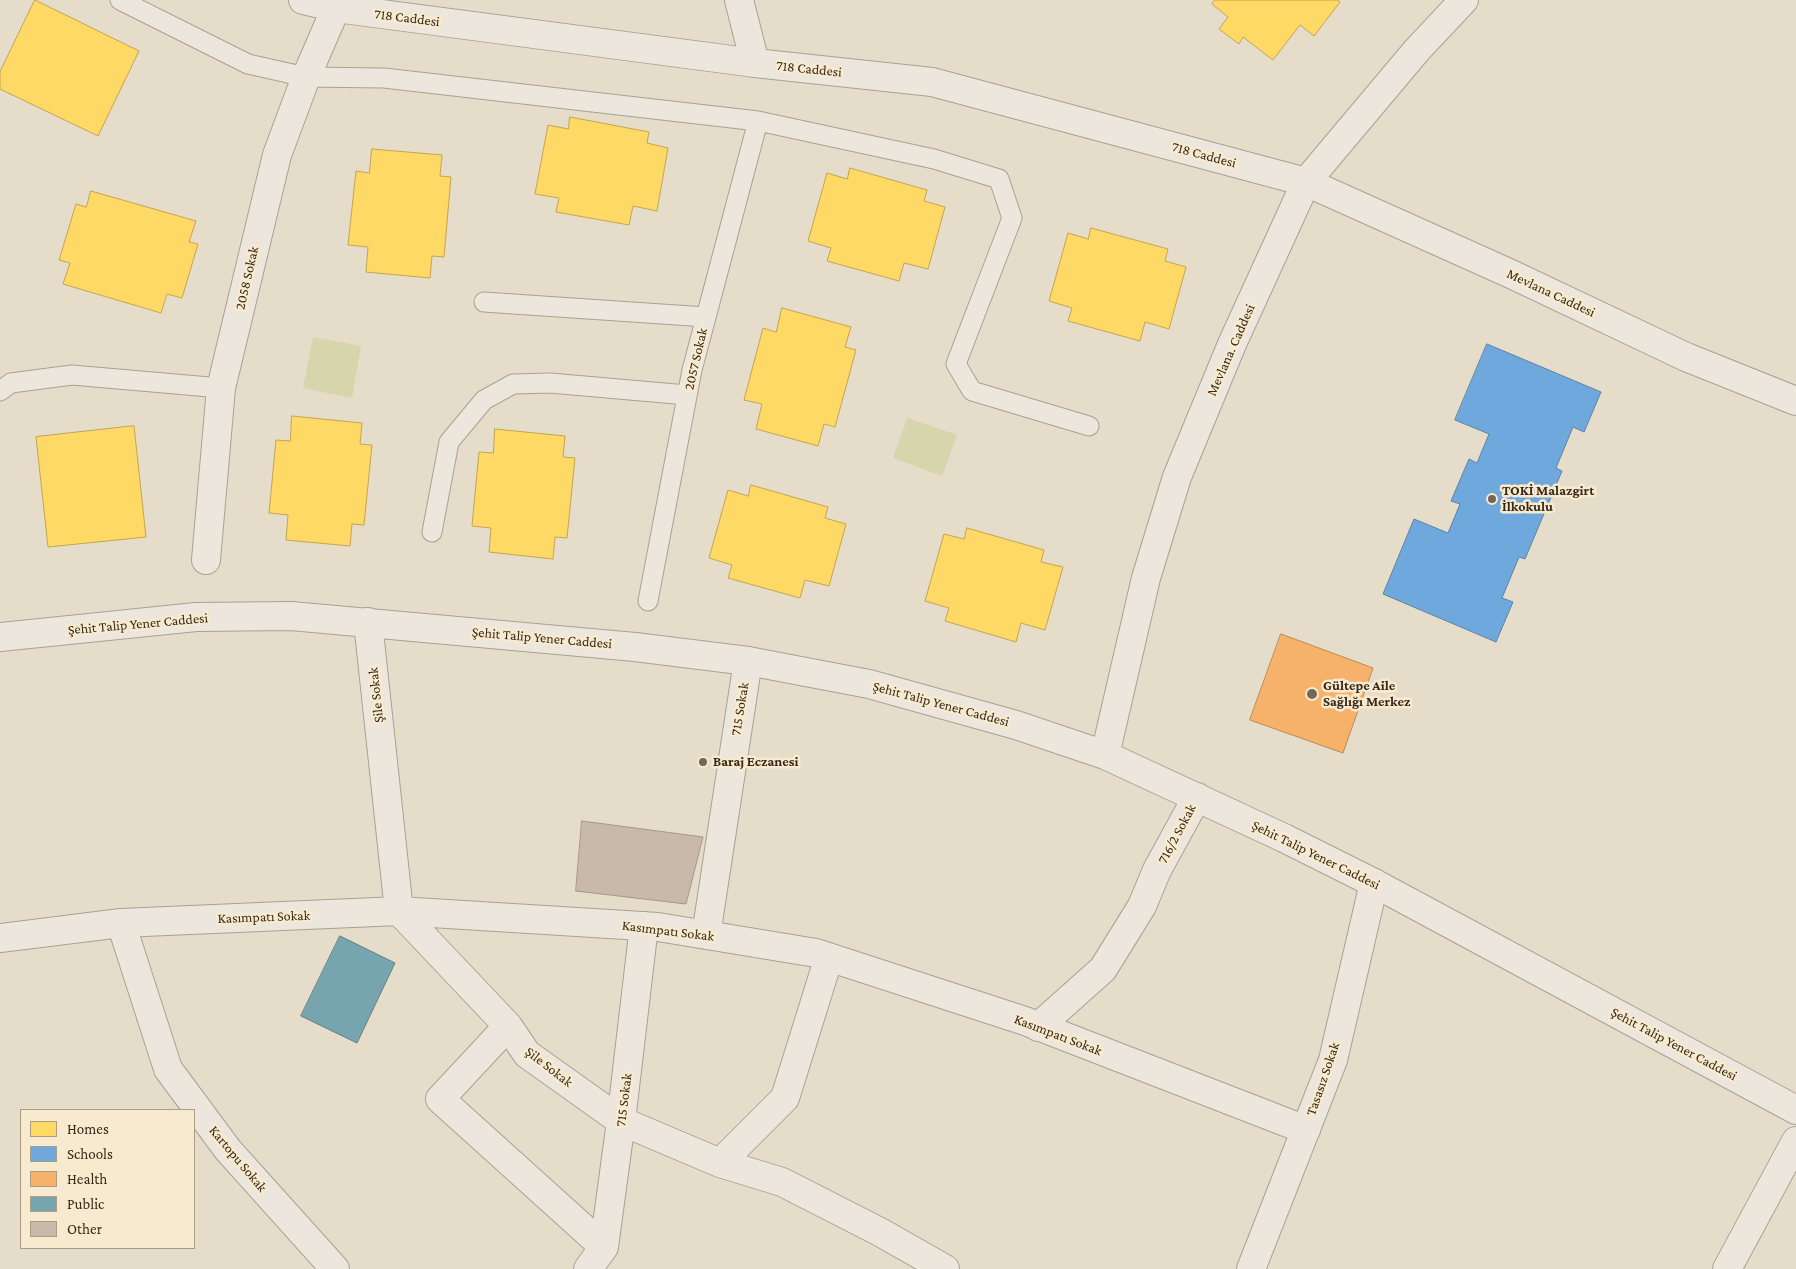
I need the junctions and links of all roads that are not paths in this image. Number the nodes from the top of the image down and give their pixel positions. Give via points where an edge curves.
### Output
1 (120, 0) edge
2 (303, 0) edge
3 (739, 0) edge
4 (1464, 0) edge
5 (336, 8) junction
6 (755, 63) junction
7 (306, 77) junction
8 (758, 121) junction
9 (1306, 182) junction
10 (484, 302) dead end
11 (706, 317) junction
12 (221, 388) junction
13 (0, 390) edge
14 (687, 395) junction
15 (1796, 401) edge
16 (1089, 426) dead end
17 (432, 532) dead end
18 (206, 560) dead end
19 (648, 601) dead end
20 (368, 622) junction
21 (0, 637) edge
22 (748, 661) junction
23 (1105, 755) junction
24 (1197, 797) junction
25 (1374, 883) junction
26 (399, 911) junction
27 (121, 923) junction
28 (644, 926) junction
29 (706, 935) junction
30 (0, 938) edge
31 (829, 958) junction
32 (508, 1026) junction
33 (1038, 1027) junction
34 (1796, 1110) edge
35 (622, 1121) junction
36 (1306, 1130) junction
37 (1796, 1141) edge
38 (720, 1163) junction
39 (604, 1246) junction
40 (335, 1269) edge
41 (588, 1269) edge
42 (946, 1269) edge
43 (1251, 1269) edge
44 (1727, 1269) edge

1 - 7 lane via 248,64
2 - 5 street, 718 Caddesi
3 - 6 street
4 - 9 street, Mevlana. Caddesi via 1417,50
5 - 6 street, 718 Caddesi
5 - 7 street, 2058 Sokak
6 - 9 street, 718 Caddesi via 932,82
7 - 8 lane via 384,78
7 - 12 street, 2058 Sokak via 277,155
8 - 11 lane, 2057 Sokak
8 - 16 lane via 934,159 999,179 1012,218 956,364 972,391
9 - 15 street, Mevlana Caddesi via 1686,357
9 - 23 street, Mevlana. Caddesi via 1232,344 1177,477 1146,578
10 - 11 lane
11 - 14 lane, 2057 Sokak
12 - 13 lane via 72,374 11,383
12 - 18 street, 2058 Sokak
14 - 17 lane via 550,383 513,384 484,400 449,442
14 - 19 lane, 2057 Sokak
20 - 21 street, Şehit Talip Yener Caddesi via 291,616 196,617
20 - 22 street, Şehit Talip Yener Caddesi
20 - 26 street, Şile Sokak
22 - 23 street, Şehit Talip Yener Caddesi via 869,684 1016,725
22 - 29 street, 715 Sokak
23 - 24 street, Şehit Talip Yener Caddesi
24 - 25 street, Şehit Talip Yener Caddesi
24 - 33 street, 716/2 Sokak via 1142,906 1103,968
25 - 34 street, Şehit Talip Yener Caddesi
25 - 36 street, Tasasız Sokak via 1333,1060
26 - 27 street, Kasımpatı Sokak
26 - 28 street, Kasımpatı Sokak
26 - 32 street, Şile Sokak
27 - 30 street, Kasımpatı Sokak
27 - 40 street, Kartopu Sokak via 168,1069 228,1150
28 - 29 street, Kasımpatı Sokak
28 - 35 street, 715 Sokak
29 - 31 street, Kasımpatı Sokak via 816,953
31 - 33 street, Kasımpatı Sokak
31 - 38 street via 785,1098
32 - 35 street, Şile Sokak via 527,1054
32 - 39 street via 440,1099
33 - 36 street, Kasımpatı Sokak
35 - 38 street, Şile Sokak
35 - 39 street, 715 Sokak
36 - 43 street, Tasasız Sokak
37 - 44 street
38 - 42 street, Şile Sokak via 782,1182
39 - 41 street, 715 Sokak

